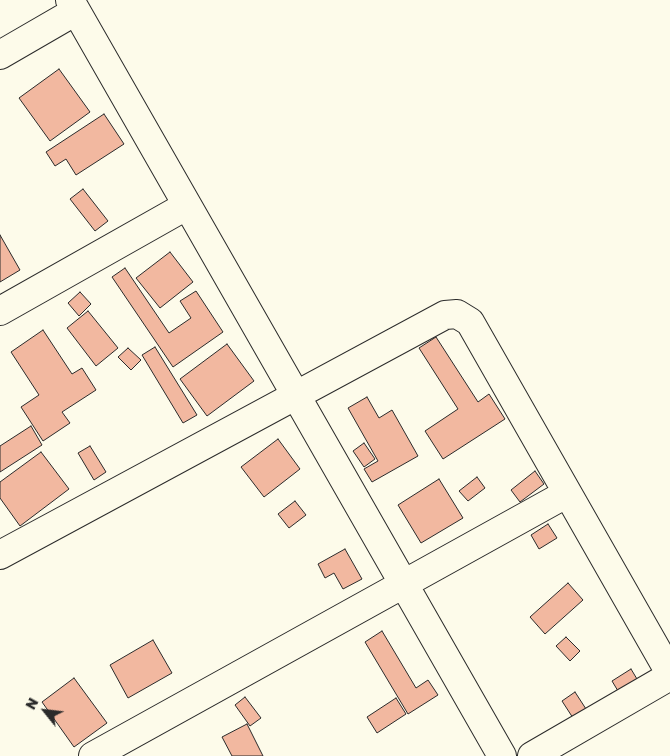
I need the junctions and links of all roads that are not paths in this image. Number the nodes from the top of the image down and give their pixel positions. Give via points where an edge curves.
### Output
1 (73, 6) edge
2 (0, 55) edge
3 (186, 206) junction
4 (0, 311) edge
5 (294, 395) junction
6 (566, 494) junction
7 (0, 555) edge
8 (402, 583) junction
9 (670, 675) edge
10 (93, 756) edge
11 (502, 756) edge
12 (532, 756) edge

1 - 2 street
1 - 3 street
3 - 4 street
3 - 5 street
5 - 6 street via 445,315 456,314 470,322
5 - 7 street
5 - 8 street
6 - 8 street
6 - 9 street
8 - 10 street
8 - 11 street
9 - 12 street

